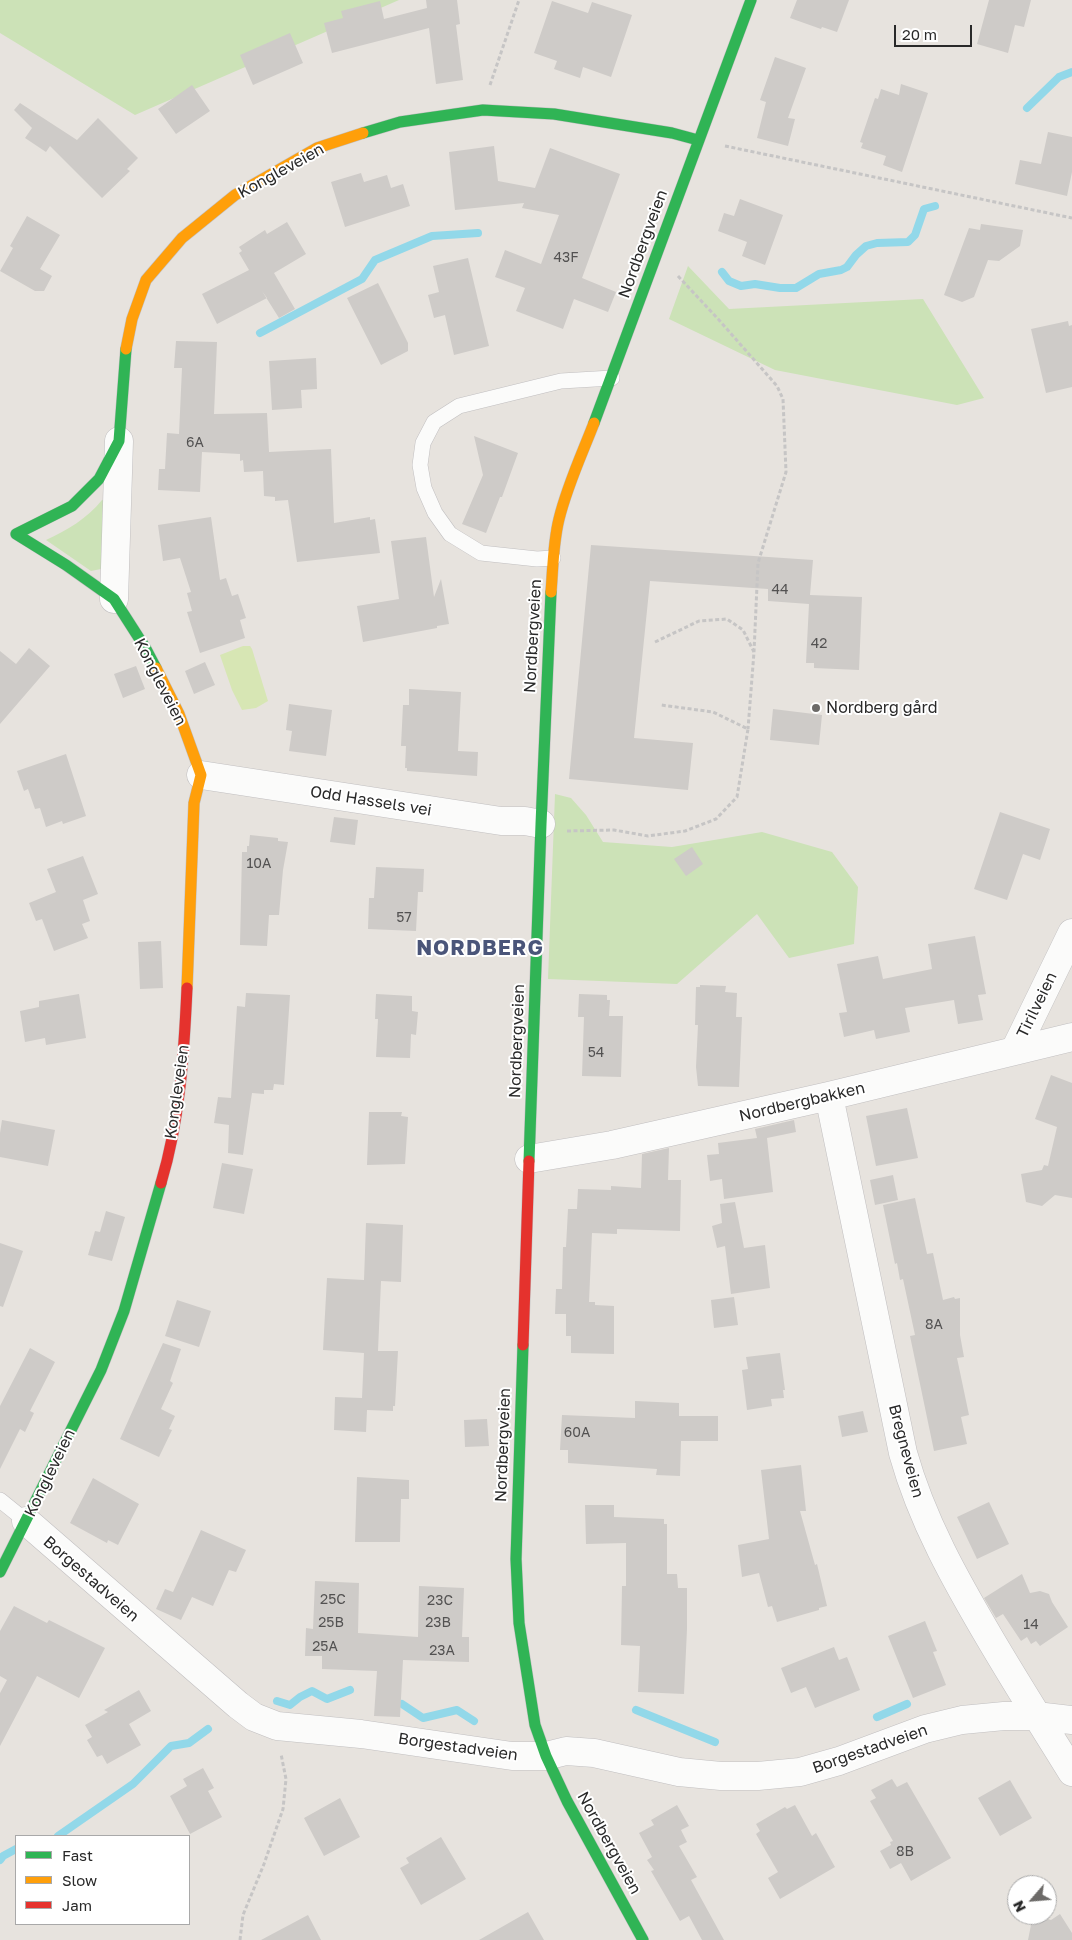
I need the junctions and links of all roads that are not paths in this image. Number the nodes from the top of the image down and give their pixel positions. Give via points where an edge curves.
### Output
1 (751, 0) edge
2 (698, 140) junction
3 (612, 378) junction
4 (119, 441) junction
5 (8, 534) edge
6 (553, 558) junction
7 (114, 599) junction
8 (202, 775) junction
9 (541, 824) junction
10 (1072, 933) edge
11 (1072, 1037) edge
12 (1015, 1050) junction
13 (829, 1096) junction
14 (529, 1159) junction
15 (0, 1500) edge
16 (26, 1521) junction
17 (0, 1572) edge
18 (1036, 1716) junction
19 (1072, 1720) edge
20 (546, 1756) junction
21 (1072, 1772) edge
22 (643, 1940) edge

1 - 2 street, Nordbergveien
2 - 3 street, Nordbergveien
2 - 4 street, Kongleveien via 554,114 483,110 400,122 317,148 235,195 182,238 146,280 132,319 124,362
3 - 6 street, Nordbergveien via 568,489
3 - 6 lane via 561,381 458,406 434,422 423,443 420,465 424,488 435,513 450,534 481,553
4 - 5 street, Kongleveien via 99,479 72,506
4 - 7 street, Kongleveien
5 - 7 street, Kongleveien via 66,565
6 - 9 street, Nordbergveien
7 - 8 street, Kongleveien via 146,649 179,714
8 - 9 street, Odd Hassels vei via 501,821
8 - 16 street, Kongleveien via 194,803 184,1054 176,1117 163,1177 124,1311 105,1361
9 - 14 street, Nordbergveien
10 - 12 street, Tirilveien
11 - 12 street, Nordbergbakken
12 - 13 street, Nordbergbakken
13 - 14 street, Nordbergbakken
13 - 18 street, Bregneveien via 912,1485 962,1592
14 - 20 street, Nordbergveien via 516,1559 525,1666 535,1725
15 - 16 lane
16 - 17 street, Kongleveien
16 - 20 street, Borgestadveien via 254,1717 277,1726 361,1734 489,1754
18 - 19 street, Borgestadveien
18 - 20 street, Borgestadveien via 962,1720 925,1729 839,1761 800,1772 767,1775 722,1776 679,1772 594,1753 566,1752
18 - 21 street, Bregneveien
20 - 22 street, Nordbergveien

